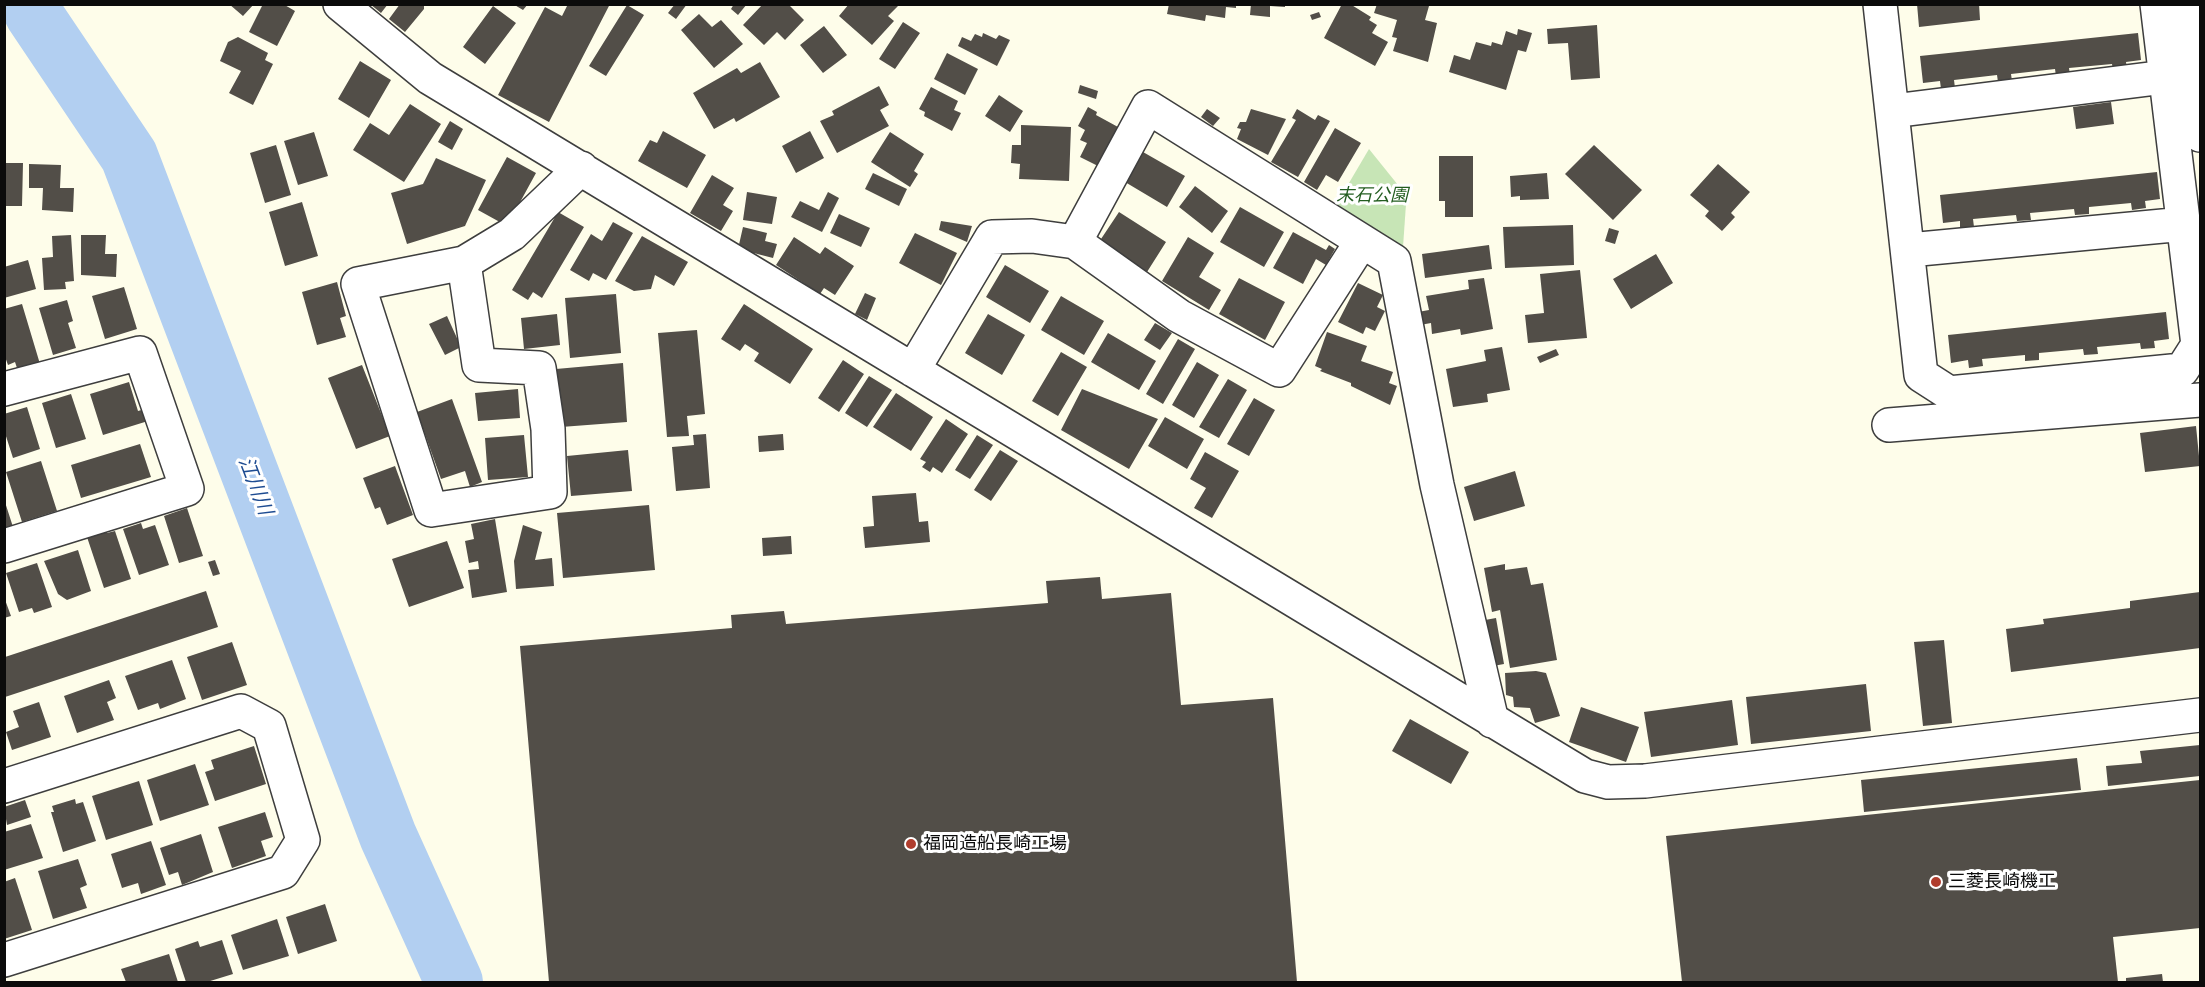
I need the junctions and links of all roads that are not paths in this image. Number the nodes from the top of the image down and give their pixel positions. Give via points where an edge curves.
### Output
1 (340, 4) edge
2 (1880, 4) edge
3 (2157, 4) edge
4 (2184, 4) edge
5 (2195, 39) edge
6 (2165, 77) junction
7 (1893, 111) junction
8 (2200, 135) edge
9 (581, 168) junction
10 (2184, 224) junction
11 (1362, 241) junction
12 (1075, 242) junction
13 (1909, 250) junction
14 (464, 263) junction
15 (913, 370) junction
16 (4, 389) edge
17 (2200, 400) edge
18 (1889, 425) dead end
19 (4, 546) edge
20 (2200, 715) edge
21 (1492, 721) junction
22 (4, 786) edge
23 (4, 960) edge

1 - 9 street via 430,78
2 - 7 street
3 - 6 street
4 - 5 street
5 - 8 street
6 - 7 street
6 - 10 street
7 - 13 street
9 - 14 street via 512,234
9 - 15 street
10 - 13 street
10 - 13 street via 2198,345 2182,369 1949,393 1921,375
11 - 12 street via 1279,370 1179,316
11 - 12 street via 1148,107
11 - 21 street via 1394,261 1437,485
12 - 15 street via 1032,236 992,237
14 - 14 street via 358,284 432,510 550,492 548,429 540,368 479,365
15 - 21 street
16 - 19 street via 140,353 187,489
17 - 18 street
20 - 21 street via 1608,783 1585,776
22 - 23 street via 242,711 269,726 303,840 284,872

